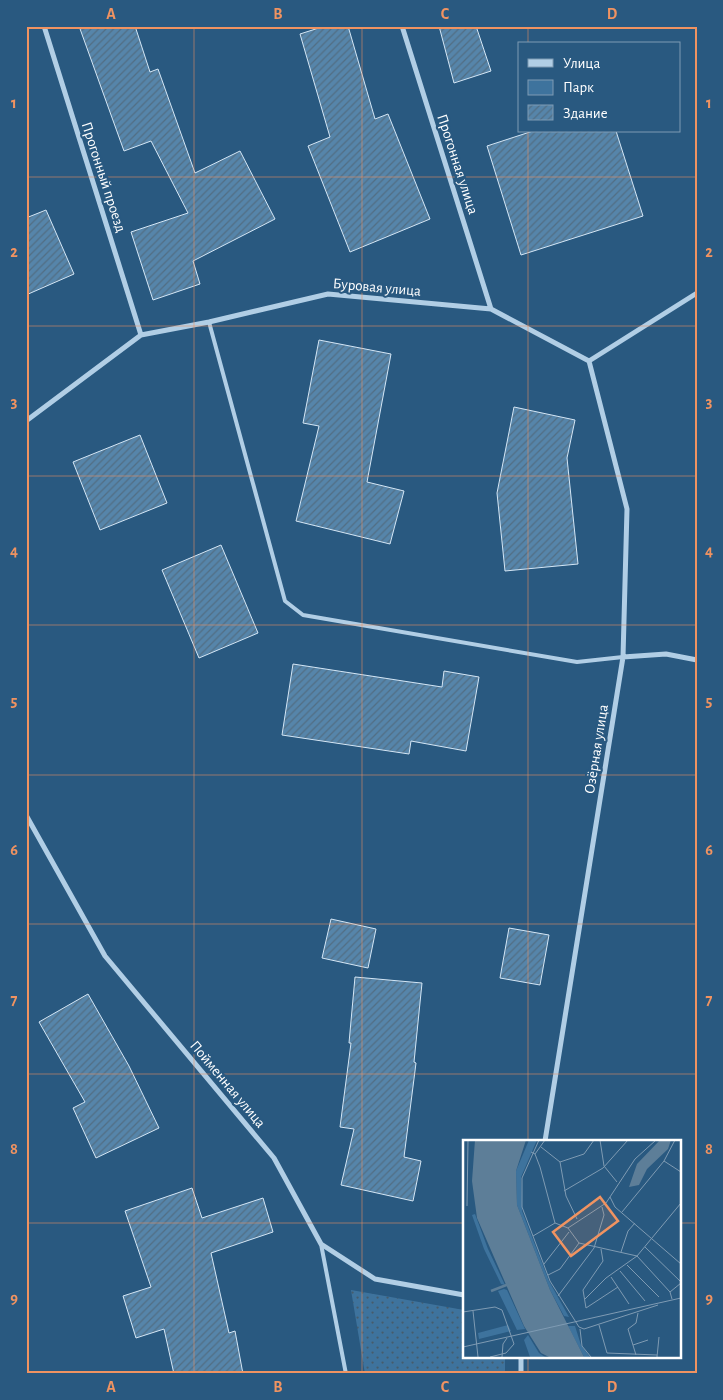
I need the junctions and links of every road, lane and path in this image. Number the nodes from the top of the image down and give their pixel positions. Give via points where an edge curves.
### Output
1 (44, 26) edge
2 (402, 26) edge
3 (697, 293) edge
4 (491, 309) junction
5 (209, 322) junction
6 (141, 335) junction
7 (589, 361) junction
8 (26, 421) edge
9 (623, 657) junction
10 (697, 660) edge
11 (26, 815) edge
12 (545, 1140) edge
13 (321, 1244) junction
14 (463, 1295) edge
15 (520, 1358) edge
16 (346, 1374) edge
17 (521, 1374) edge

1 - 6 street, Прогонный проезд
2 - 4 street, Прогонная улица
3 - 7 street
4 - 5 street, Буровая улица via 328,294
4 - 7 street, Буровая улица
5 - 6 street, Буровая улица
5 - 9 lane via 285,600 303,615 577,662
6 - 8 street, Буровая улица
7 - 9 street, Озёрная улица via 627,509
9 - 10 street via 666,654
9 - 12 street, Озёрная улица
11 - 13 street, Пойменная улица via 105,956 274,1158
13 - 14 street, Пойменная улица via 375,1278
13 - 16 lane
15 - 17 street

